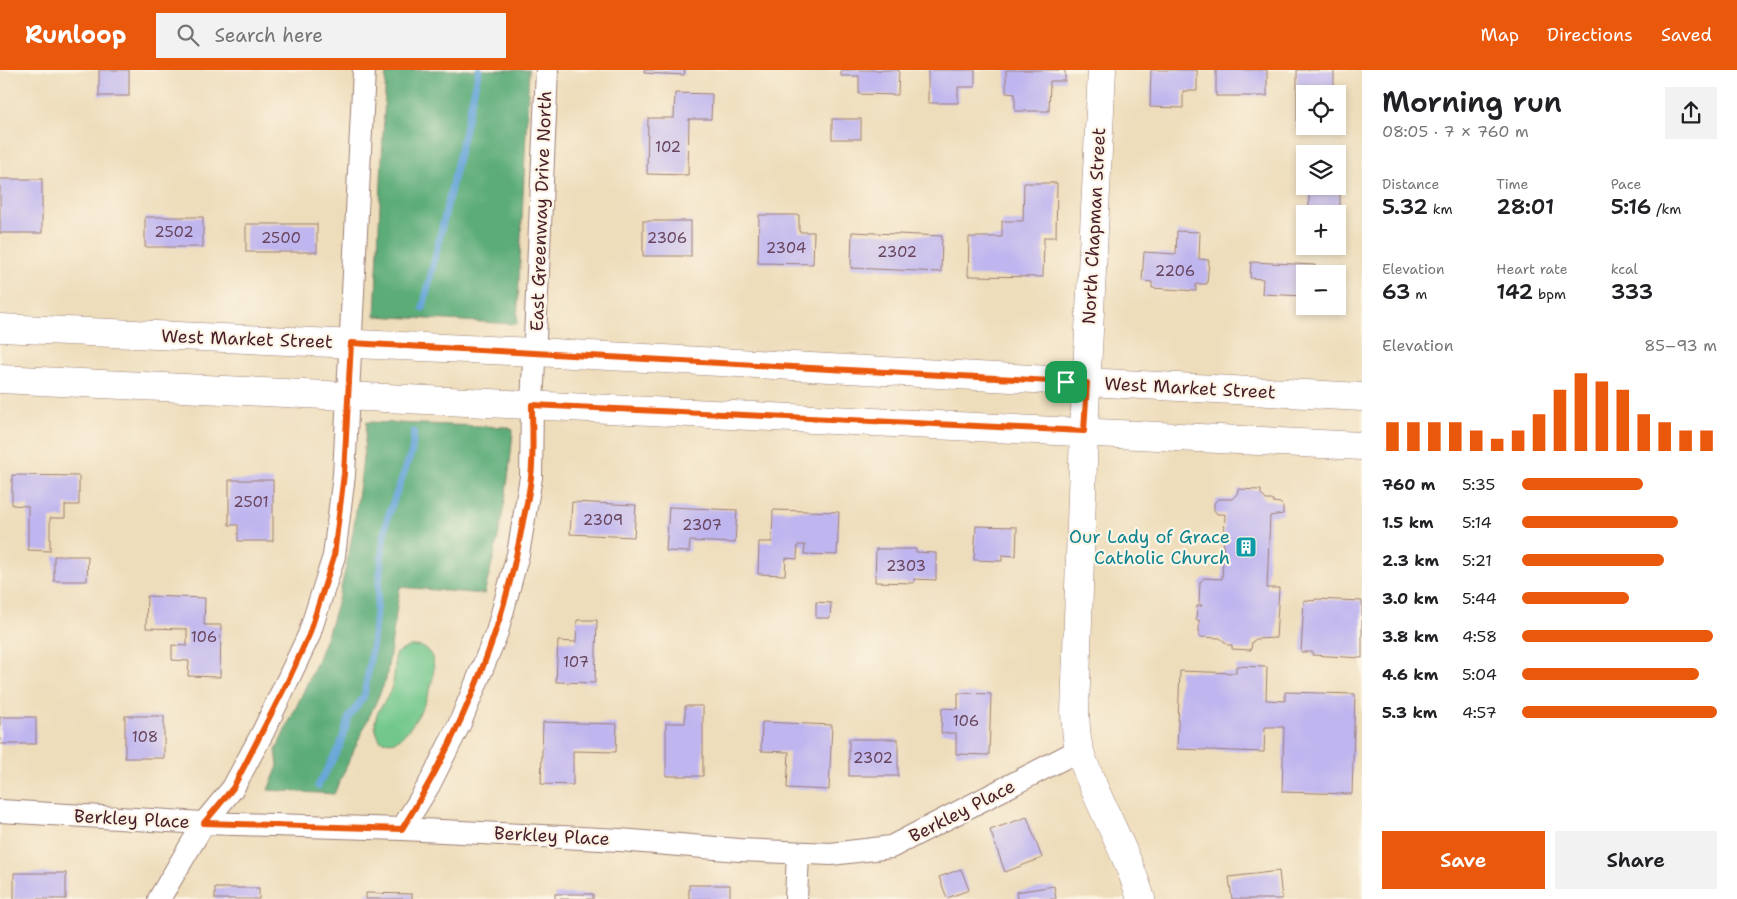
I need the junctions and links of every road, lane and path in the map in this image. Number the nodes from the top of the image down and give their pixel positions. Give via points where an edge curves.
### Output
1 (364, 70) edge
2 (547, 70) edge
3 (1102, 70) edge
4 (0, 328) edge
5 (351, 343) junction
6 (535, 352) junction
7 (0, 379) edge
8 (1087, 383) junction
9 (348, 396) junction
10 (1362, 397) edge
11 (532, 405) junction
12 (1084, 431) junction
13 (1362, 446) edge
14 (1079, 750) junction
15 (0, 811) edge
16 (204, 823) junction
17 (402, 829) junction
18 (798, 853) junction
19 (159, 899) edge
20 (796, 899) edge
21 (1142, 899) edge

1 - 5 street
2 - 6 street, East Greenway Drive North
3 - 8 main road, North Chapman Street
4 - 5 main road, West Market Street
5 - 6 main road, West Market Street
5 - 9 street
6 - 8 main road, West Market Street
6 - 11 street, East Greenway Drive North
7 - 9 main road
8 - 10 main road, West Market Street
8 - 12 main road, North Chapman Street
9 - 11 main road
9 - 16 street via 344,474 334,556 309,635 233,788
11 - 12 main road
11 - 17 street, East Greenway Drive North via 531,477 518,554 497,632 460,723 429,785
12 - 13 main road
12 - 14 main road, North Chapman Street via 1074,714
14 - 18 street, Berkley Place via 891,847 831,854
14 - 21 main road, North Chapman Street
15 - 16 street, Berkley Place
16 - 17 street, Berkley Place
16 - 19 street
17 - 18 street, Berkley Place
18 - 20 street

